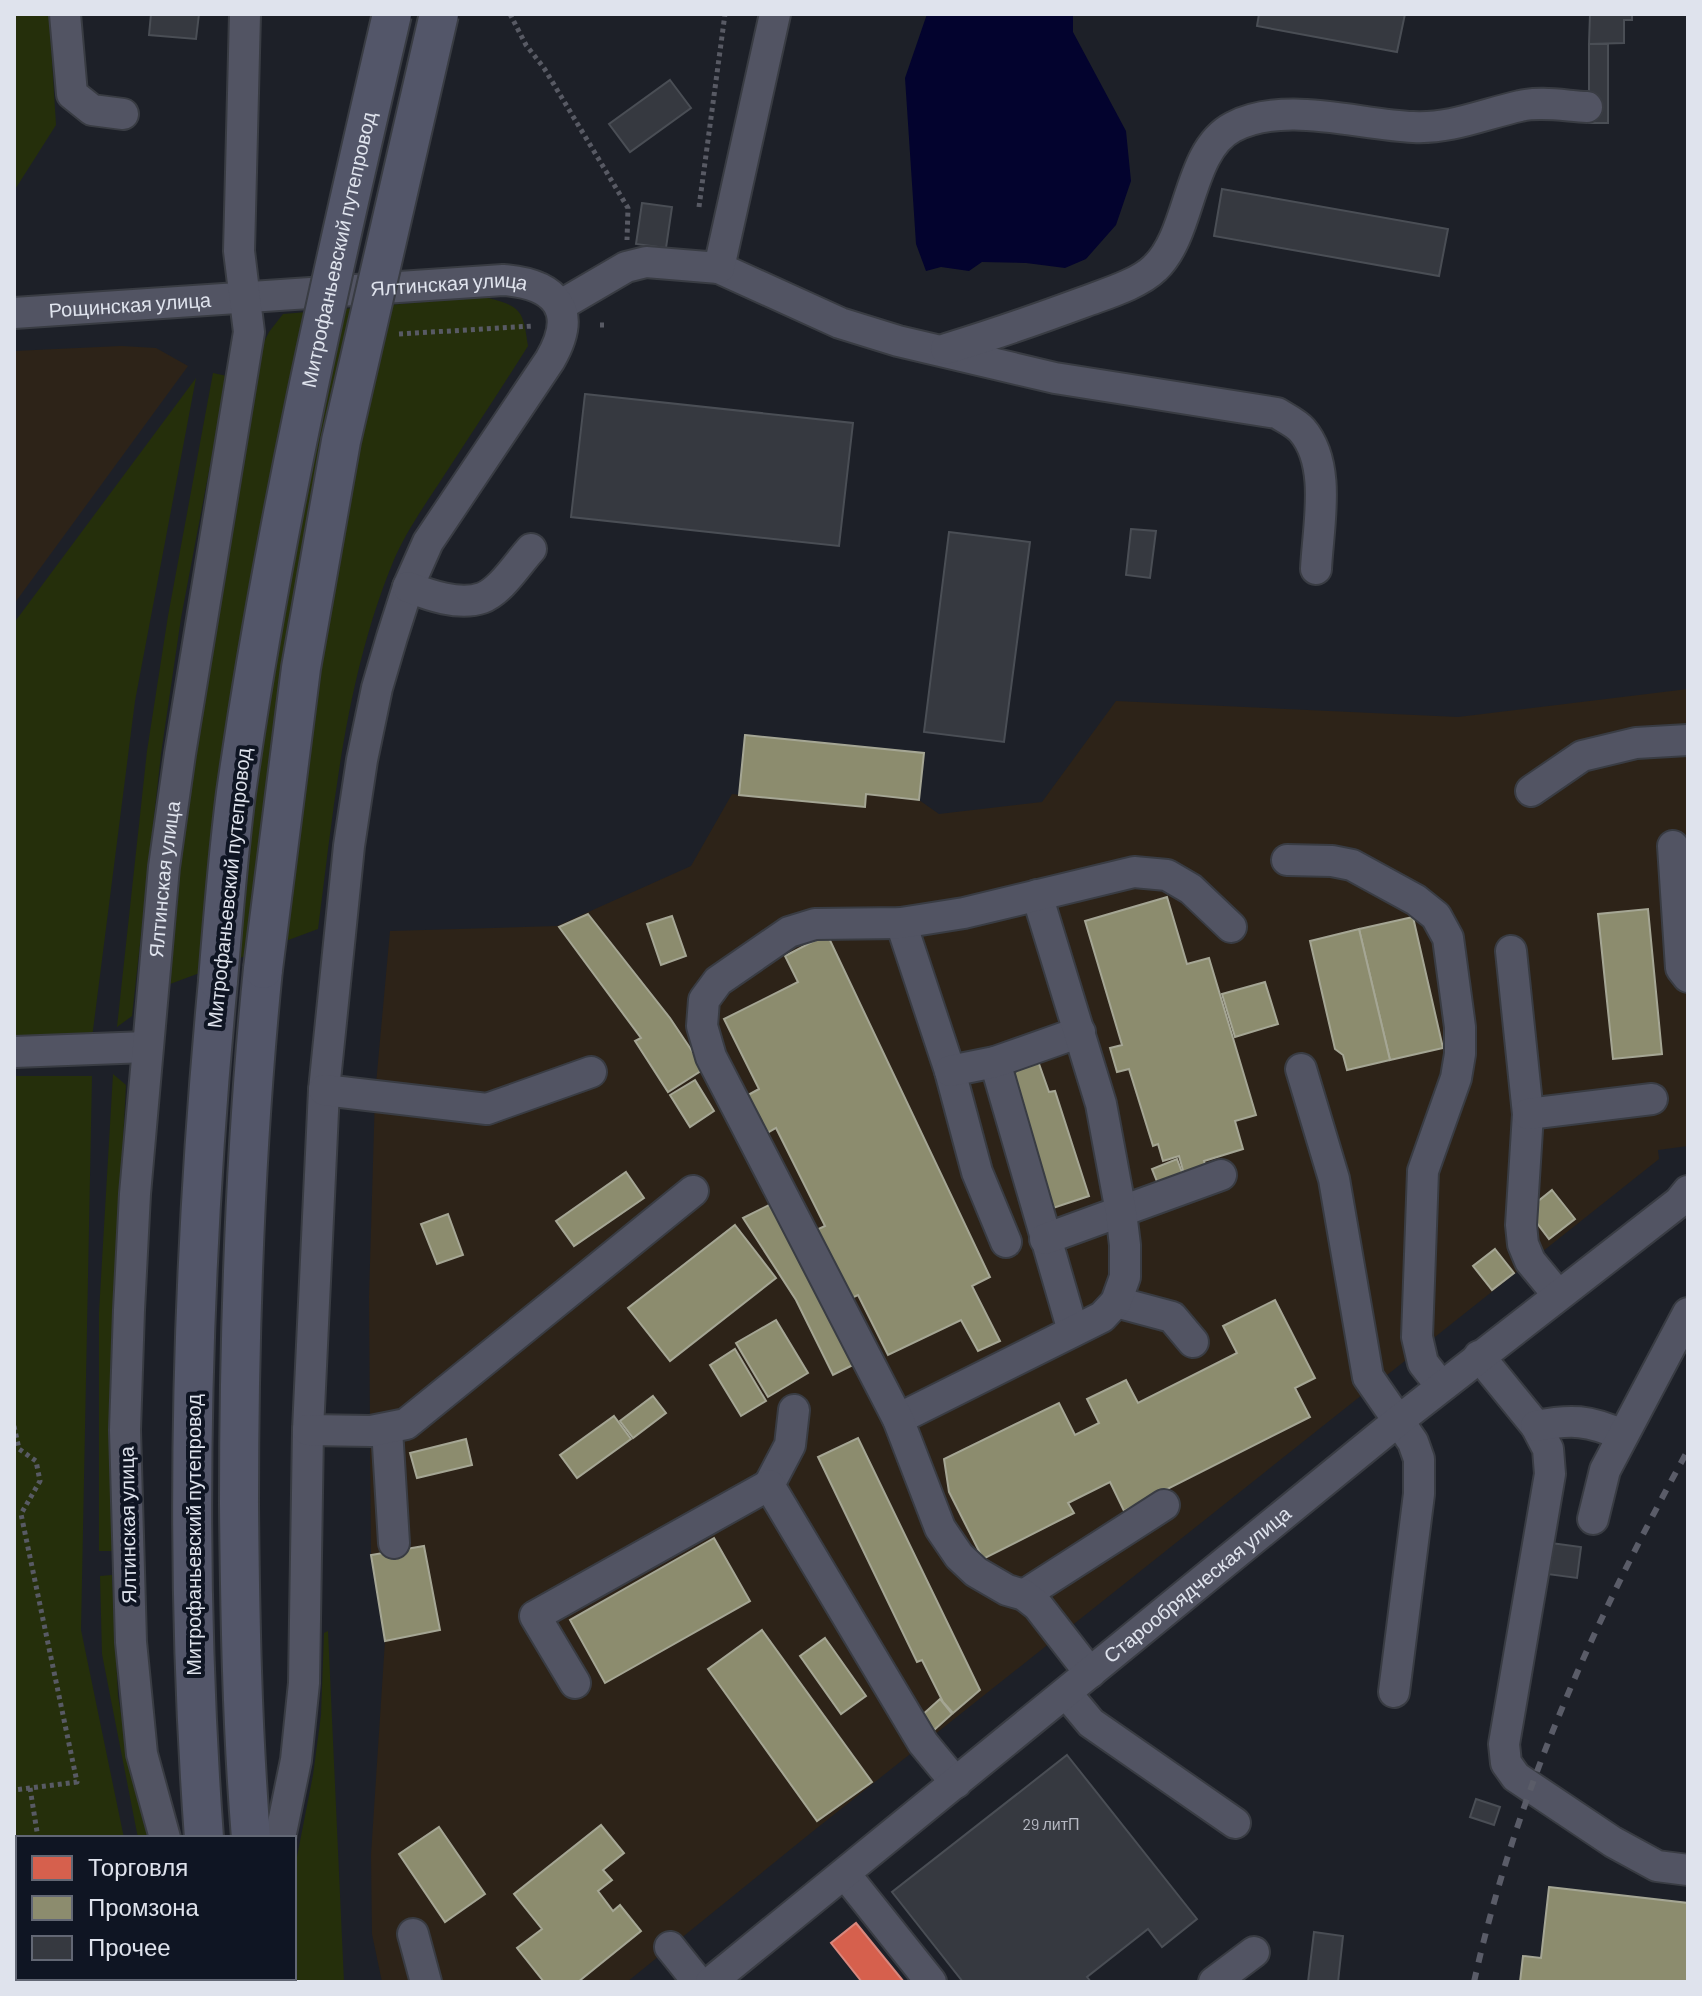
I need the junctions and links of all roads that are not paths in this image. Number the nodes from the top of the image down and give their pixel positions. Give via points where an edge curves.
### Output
1 (65, 14) edge
2 (245, 14) edge
3 (392, 14) edge
4 (439, 14) edge
5 (775, 14) edge
6 (1587, 107) dead end
7 (123, 114) dead end
8 (705, 267) junction
9 (245, 298) junction
10 (561, 305) junction
11 (14, 313) edge
12 (944, 350) junction
13 (531, 549) dead end
14 (1316, 569) dead end
15 (408, 587) junction
16 (1688, 740) edge
17 (1531, 791) dead end
18 (1673, 846) dead end
19 (1287, 860) dead end
20 (1037, 895) junction
21 (901, 923) junction
22 (1231, 927) dead end
23 (1511, 951) dead end
24 (1688, 977) edge
25 (1080, 1032) junction
26 (147, 1047) junction
27 (14, 1052) edge
28 (995, 1062) junction
29 (1301, 1069) dead end
30 (950, 1071) junction
31 (591, 1072) dead end
32 (324, 1090) junction
33 (1652, 1099) dead end
34 (1528, 1114) junction
35 (1221, 1175) dead end
36 (693, 1191) dead end
37 (1688, 1191) edge
38 (1121, 1212) junction
39 (1045, 1239) junction
40 (1006, 1242) dead end
41 (1558, 1295) junction
42 (1116, 1302) junction
43 (1688, 1313) edge
44 (1073, 1331) junction
45 (1193, 1342) dead end
46 (1479, 1356) junction
47 (1441, 1386) junction
48 (794, 1410) dead end
49 (898, 1419) junction
50 (1398, 1421) junction
51 (1536, 1426) junction
52 (387, 1429) junction
53 (308, 1430) junction
54 (1622, 1435) junction
55 (769, 1485) junction
56 (1164, 1505) dead end
57 (1593, 1519) dead end
58 (394, 1543) dead end
59 (1024, 1595) junction
60 (1090, 1673) junction
61 (575, 1683) dead end
62 (1394, 1692) dead end
63 (1066, 1693) junction
64 (956, 1783) junction
65 (1235, 1823) dead end
66 (164, 1836) edge
67 (204, 1836) edge
68 (251, 1836) edge
69 (280, 1836) edge
70 (1688, 1870) edge
71 (845, 1874) junction
72 (413, 1934) dead end
73 (670, 1947) dead end
74 (1254, 1952) dead end
75 (426, 1982) edge
76 (698, 1982) edge
77 (711, 1982) edge
78 (931, 1982) edge
79 (1214, 1982) edge

1 - 7 street via 72,94 92,110
2 - 9 street via 239,251
3 - 67 main road, Митрофаньевский путепровод, bridge via 274,558 236,796 200,1200 194,1379 191,1597
4 - 68 main road, Митрофаньевский путепровод, bridge via 341,441 301,668 263,969 240,1283 240,1569
5 - 8 street
6 - 12 street via 1524,105 1462,123 1417,128 1300,115 1264,117 1231,127 1197,175 1174,241 1155,269 1121,288
8 - 10 street via 646,262 626,267
8 - 12 street via 840,323
9 - 10 street, Ялтинская улица via 503,280 545,290
9 - 11 street, Рощинская улица
9 - 26 street, Ялтинская улица via 249,332 180,754
10 - 15 street via 561,342 428,542
12 - 14 street via 1055,378 1277,413 1301,428 1315,451 1320,486
13 - 15 street via 482,598 456,599
15 - 32 street via 377,688 362,760
16 - 17 street via 1636,743 1582,756
18 - 24 street via 1681,968
19 - 47 street via 1352,865 1416,900 1436,916 1448,938 1460,1054 1423,1171 1417,1337 1423,1363
20 - 21 street
20 - 22 street via 1134,872 1167,875 1191,889
20 - 25 street
21 - 30 street
21 - 49 street via 815,924 789,932 718,981 704,1000 702,1026 711,1057
23 - 34 street
25 - 28 street
25 - 38 street via 1101,1104
26 - 27 street
26 - 66 street, Ялтинская улица via 125,1430 131,1642 142,1754
28 - 30 street
28 - 39 street
29 - 50 street via 1334,1179 1368,1377
30 - 40 street via 977,1172
31 - 32 street via 487,1109
32 - 53 street
33 - 34 street
34 - 41 street via 1523,1244
35 - 38 street
36 - 52 street via 406,1424
37 - 41 street, Старообрядческая улица
38 - 39 street
38 - 42 street via 1125,1277
39 - 44 street
41 - 46 street, Старообрядческая улица
42 - 44 street via 1102,1317
42 - 45 street via 1172,1317
43 - 54 street
44 - 49 street
46 - 47 street, Старообрядческая улица
46 - 51 street
47 - 50 street, Старообрядческая улица
48 - 55 street via 790,1445
49 - 59 street via 927,1500 959,1556 976,1572
50 - 60 street, Старообрядческая улица
50 - 62 street via 1413,1442 1420,1476
51 - 54 street via 1566,1420
51 - 70 street via 1548,1449 1550,1474 1504,1744 1506,1763 1516,1777 1613,1842 1657,1866
52 - 53 street
52 - 58 street
53 - 69 street via 304,1683
54 - 57 street via 1605,1470
55 - 61 street via 535,1616
55 - 64 street via 923,1743
56 - 59 street
59 - 60 street
60 - 63 street, Старообрядческая улица
63 - 64 street, Старообрядческая улица
63 - 65 street via 1091,1723
64 - 71 street, Старообрядческая улица
71 - 77 street, Старообрядческая улица
71 - 78 street
72 - 75 street
73 - 76 street
74 - 79 street

